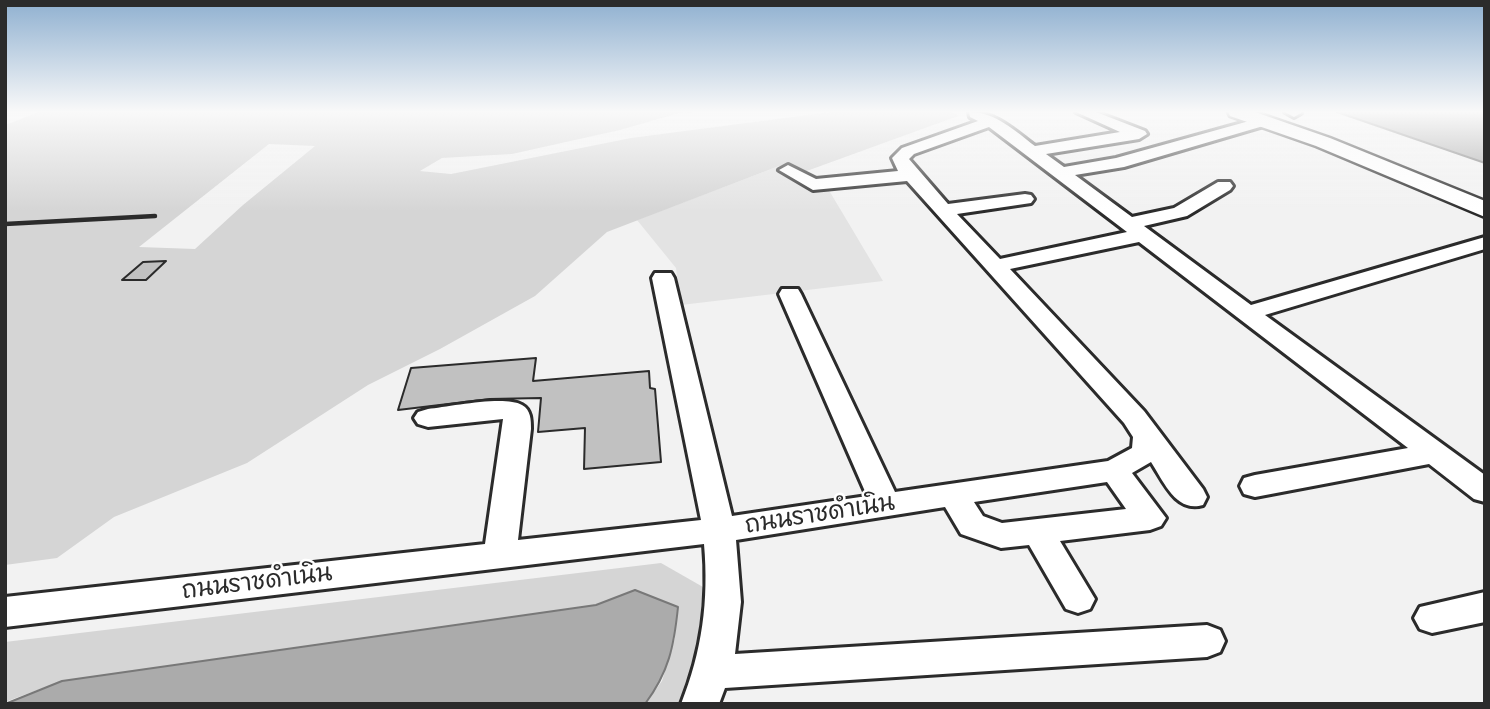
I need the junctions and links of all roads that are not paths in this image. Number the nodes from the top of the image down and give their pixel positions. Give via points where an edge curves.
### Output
1 (921, 145) edge
2 (1022, 145) edge
3 (1072, 145) edge
4 (1171, 145) edge
5 (1183, 145) edge
6 (1331, 145) edge
7 (1177, 147) junction
8 (1031, 152) junction
9 (788, 170) dead end
10 (1059, 173) junction
11 (911, 175) junction
12 (1224, 186) dead end
13 (1026, 199) dead end
14 (943, 210) junction
15 (1485, 210) edge
16 (1135, 229) junction
17 (1485, 243) edge
18 (995, 266) junction
19 (663, 278) dead end
20 (790, 295) dead end
21 (1247, 313) junction
22 (428, 418) dead end
23 (1147, 437) junction
24 (1433, 453) junction
25 (1114, 470) junction
26 (1255, 486) dead end
27 (1485, 491) edge
28 (953, 494) junction
29 (1192, 497) dead end
30 (886, 505) junction
31 (721, 530) junction
32 (1038, 532) junction
33 (500, 554) junction
34 (1078, 599) dead end
35 (1485, 607) edge
36 (5, 612) edge
37 (1432, 618) dead end
38 (1207, 641) dead end
39 (707, 688) edge

1 - 11 street via 900,158
2 - 8 street
3 - 8 street
4 - 7 street
5 - 7 street
6 - 15 main road
7 - 10 street
8 - 10 street
9 - 11 street via 813,185
10 - 16 street
11 - 14 street
12 - 16 street via 1180,212
13 - 14 street
14 - 18 street
16 - 18 street
16 - 21 street
17 - 21 street
18 - 23 street via 1134,417
19 - 31 street
20 - 30 street
21 - 24 street
22 - 33 street via 506,410 517,415
23 - 25 street, ถนนราชดำเนิน via 1145,453
23 - 29 street
24 - 26 street
24 - 27 street
25 - 28 street, ถนนราชดำเนิน
25 - 32 street via 1150,518
28 - 30 street, ถนนราชดำเนิน
28 - 32 street via 972,525 1001,537
30 - 31 street, ถนนราชดำเนิน
31 - 33 street, ถนนราชดำเนิน
31 - 39 street via 725,601
32 - 34 street
33 - 36 street, ถนนราชดำเนิน
35 - 37 street
38 - 39 street

